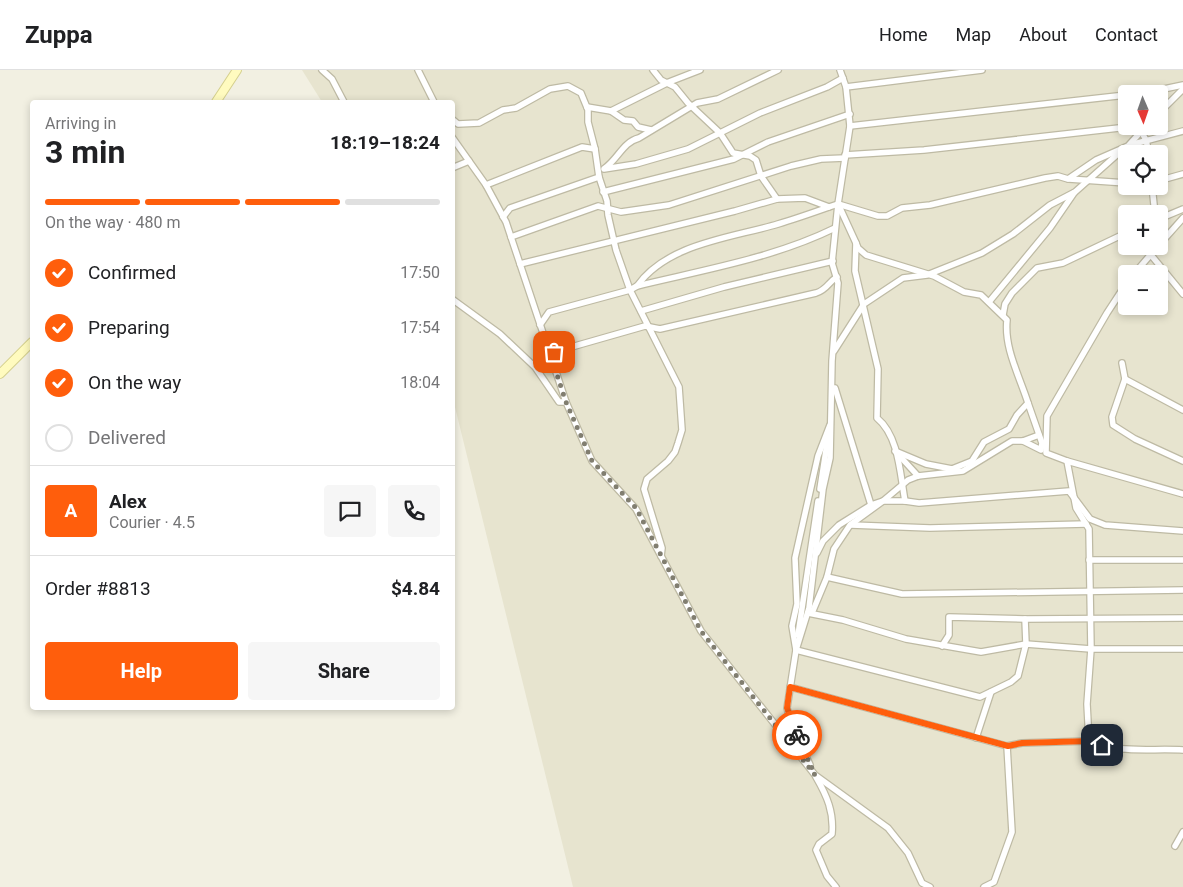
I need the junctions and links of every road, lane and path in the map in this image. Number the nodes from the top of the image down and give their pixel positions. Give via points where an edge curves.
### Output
1 (237, 70) edge
2 (322, 70) edge
3 (418, 70) edge
4 (653, 70) edge
5 (700, 70) edge
6 (778, 70) edge
7 (840, 70) edge
8 (982, 70) edge
9 (843, 78) junction
10 (669, 82) junction
11 (846, 87) junction
12 (1183, 87) edge
13 (1168, 89) edge
14 (1118, 96) edge
15 (217, 100) edge
16 (343, 100) edge
17 (433, 100) edge
18 (1168, 103) edge
19 (693, 106) junction
20 (587, 107) junction
21 (611, 111) junction
22 (850, 114) junction
23 (455, 122) edge
24 (850, 126) junction
25 (1118, 128) edge
26 (650, 130) junction
27 (1183, 131) edge
28 (720, 133) junction
29 (1138, 135) edge
30 (1145, 135) edge
31 (1146, 140) junction
32 (455, 141) edge
33 (1129, 145) edge
34 (1131, 145) edge
35 (1147, 145) edge
36 (595, 149) junction
37 (1118, 150) edge
38 (740, 154) junction
39 (1118, 155) edge
40 (845, 156) junction
41 (470, 161) junction
42 (455, 167) edge
43 (601, 173) junction
44 (1183, 174) edge
45 (760, 176) junction
46 (1168, 178) edge
47 (1068, 179) junction
48 (1090, 180) junction
49 (1118, 182) edge
50 (486, 185) junction
51 (603, 192) junction
52 (1075, 192) junction
53 (777, 199) junction
54 (838, 204) junction
55 (829, 207) junction
56 (607, 209) junction
57 (1183, 210) edge
58 (1168, 216) edge
59 (503, 217) junction
60 (1181, 220) edge
61 (835, 228) junction
62 (1183, 229) edge
63 (1168, 235) edge
64 (511, 237) junction
65 (1118, 237) edge
66 (613, 240) junction
67 (856, 243) junction
68 (1151, 255) joint
69 (833, 261) junction
70 (520, 264) junction
71 (1142, 265) edge
72 (927, 275) junction
73 (837, 278) junction
74 (637, 286) junction
75 (630, 290) junction
76 (1183, 294) edge
77 (1118, 296) edge
78 (455, 301) edge
79 (989, 302) junction
80 (864, 304) junction
81 (641, 311) junction
82 (1003, 315) junction
83 (540, 325) junction
84 (648, 327) junction
85 (30, 344) edge
86 (833, 353) junction
87 (551, 357) junction
88 (1122, 363) dead end
89 (0, 374) edge
90 (1125, 379) junction
91 (833, 381) junction
92 (566, 402) junction
93 (1028, 402) junction
94 (1183, 410) edge
95 (832, 418) junction
96 (829, 426) junction
97 (1039, 435) junction
98 (1023, 442) junction
99 (895, 451) junction
100 (1067, 461) junction
101 (1183, 461) edge
102 (918, 476) junction
103 (902, 486) junction
104 (1183, 494) edge
105 (1074, 500) junction
106 (883, 501) junction
107 (905, 501) junction
108 (871, 505) junction
109 (1086, 524) junction
110 (850, 526) junction
111 (1183, 531) edge
112 (816, 554) junction
113 (661, 556) junction
114 (1089, 560) junction
115 (1183, 560) edge
116 (827, 577) junction
117 (1183, 590) edge
118 (1089, 591) junction
119 (810, 613) junction
120 (1183, 618) edge
121 (1025, 619) junction
122 (1090, 619) junction
123 (1026, 644) junction
124 (942, 646) junction
125 (1091, 649) junction
126 (1183, 649) edge
127 (796, 650) junction
128 (789, 689) junction
129 (991, 692) junction
130 (976, 738) junction
131 (1089, 741) junction
132 (1008, 746) junction
133 (1183, 750) edge
134 (815, 775) junction
135 (1183, 832) edge
136 (1175, 846) dead end
137 (836, 887) edge
138 (930, 887) edge
139 (984, 887) edge

1 - 15 street
2 - 16 street via 332,79
3 - 17 street
4 - 10 street via 662,80
5 - 10 street
6 - 19 street via 718,99 701,101
7 - 9 street
8 - 11 street
9 - 11 street
9 - 28 street
10 - 19 street
10 - 21 street
11 - 22 street
12 - 13 street
12 - 18 street
14 - 24 street
19 - 26 street
19 - 28 street
20 - 21 street
20 - 23 street via 579,90 568,86 550,89 479,123
20 - 36 street
21 - 26 street via 624,120 633,121 638,127
22 - 24 street
22 - 38 street
24 - 40 street
25 - 40 street
26 - 43 street via 630,140
27 - 31 street
28 - 38 street via 733,152
28 - 43 street via 688,149
29 - 33 street
30 - 31 street
31 - 34 street
31 - 35 street
32 - 41 street
36 - 43 street
36 - 50 street via 582,147
37 - 47 street via 1096,160
38 - 45 street via 756,160
38 - 51 street via 734,159 700,169
39 - 48 street
40 - 45 street via 821,159
40 - 54 street
41 - 42 street
41 - 50 street
43 - 51 street
43 - 59 street via 510,208
44 - 46 street
45 - 53 street
45 - 56 street via 669,205 638,211
47 - 48 street
47 - 54 street via 1058,176 1046,178 930,205 902,208 887,216 872,215
48 - 49 street
48 - 52 street
50 - 59 street
51 - 56 street
52 - 72 street via 1050,205 982,253
52 - 79 street
53 - 55 street via 805,198
53 - 66 street
54 - 55 street
54 - 61 street
54 - 67 street
55 - 74 street via 694,247 645,274
56 - 64 street via 598,206
56 - 66 street
57 - 58 street
59 - 64 street
60 - 62 street
60 - 63 street
61 - 69 street
61 - 74 street via 780,249
64 - 70 street
65 - 82 street via 1063,263 1037,268 1012,293
66 - 70 street
66 - 75 street
67 - 72 street via 866,255
67 - 80 street via 855,270
68 - 71 street
68 - 76 street
69 - 73 street
69 - 81 street
70 - 83 street
72 - 79 street via 964,292 981,295
72 - 80 street via 903,278
73 - 84 street via 826,289 816,293 660,329
73 - 86 street via 838,308
74 - 75 street
75 - 81 street
75 - 83 street via 549,312
77 - 100 street via 1047,416 1046,453
78 - 92 street via 500,334 535,367 559,402
79 - 82 street
80 - 86 street
80 - 99 street via 878,369 877,418 887,426
81 - 84 street
82 - 93 street via 1007,320 1007,347
83 - 87 street
84 - 87 street via 565,348 554,352
84 - 113 street via 679,387 682,418 675,452 647,479 644,489 662,548
85 - 89 street
86 - 91 street
87 - 92 street
88 - 90 street
90 - 94 street
90 - 101 street via 1112,416 1113,425
91 - 95 street
91 - 108 street
92 - 113 street via 592,461 636,508
93 - 97 street
93 - 99 street via 1009,429 984,442 972,461 952,469 926,464
95 - 96 street
95 - 112 street via 829,466 823,489
96 - 127 street
96 - 127 street via 818,456 795,558 797,604 792,626
97 - 98 street
97 - 98 street via 1040,450
98 - 102 street via 1012,441 963,471
99 - 102 street
99 - 103 street
100 - 104 street
100 - 105 street
102 - 103 street
103 - 106 street
103 - 107 street
105 - 107 street via 1069,491 1061,491 919,503
105 - 109 street
105 - 111 street via 1090,519 1105,525
106 - 107 street
106 - 108 street
106 - 110 street
108 - 112 street via 840,525
109 - 110 street via 930,528
109 - 114 street via 1089,528
110 - 116 street via 834,549
112 - 119 street
113 - 134 street via 701,631
114 - 115 street
114 - 118 street
116 - 118 street via 902,594
116 - 119 street
117 - 118 street
118 - 122 street
119 - 124 street
119 - 127 street
120 - 122 street
121 - 122 street
121 - 123 street
121 - 124 street via 949,617 949,635
122 - 125 street
123 - 124 street via 981,652
123 - 125 street
123 - 129 street via 1018,676
125 - 126 street
125 - 131 street via 1087,704
127 - 128 street
127 - 129 street via 980,697
128 - 130 street
128 - 134 street via 787,708 791,723
129 - 130 street
130 - 132 street
131 - 132 street
131 - 133 street via 1120,748
132 - 139 street via 1012,832 994,882
134 - 137 street via 833,818 832,834 816,850 826,876
134 - 138 street via 888,828 908,853 922,883
135 - 136 street

